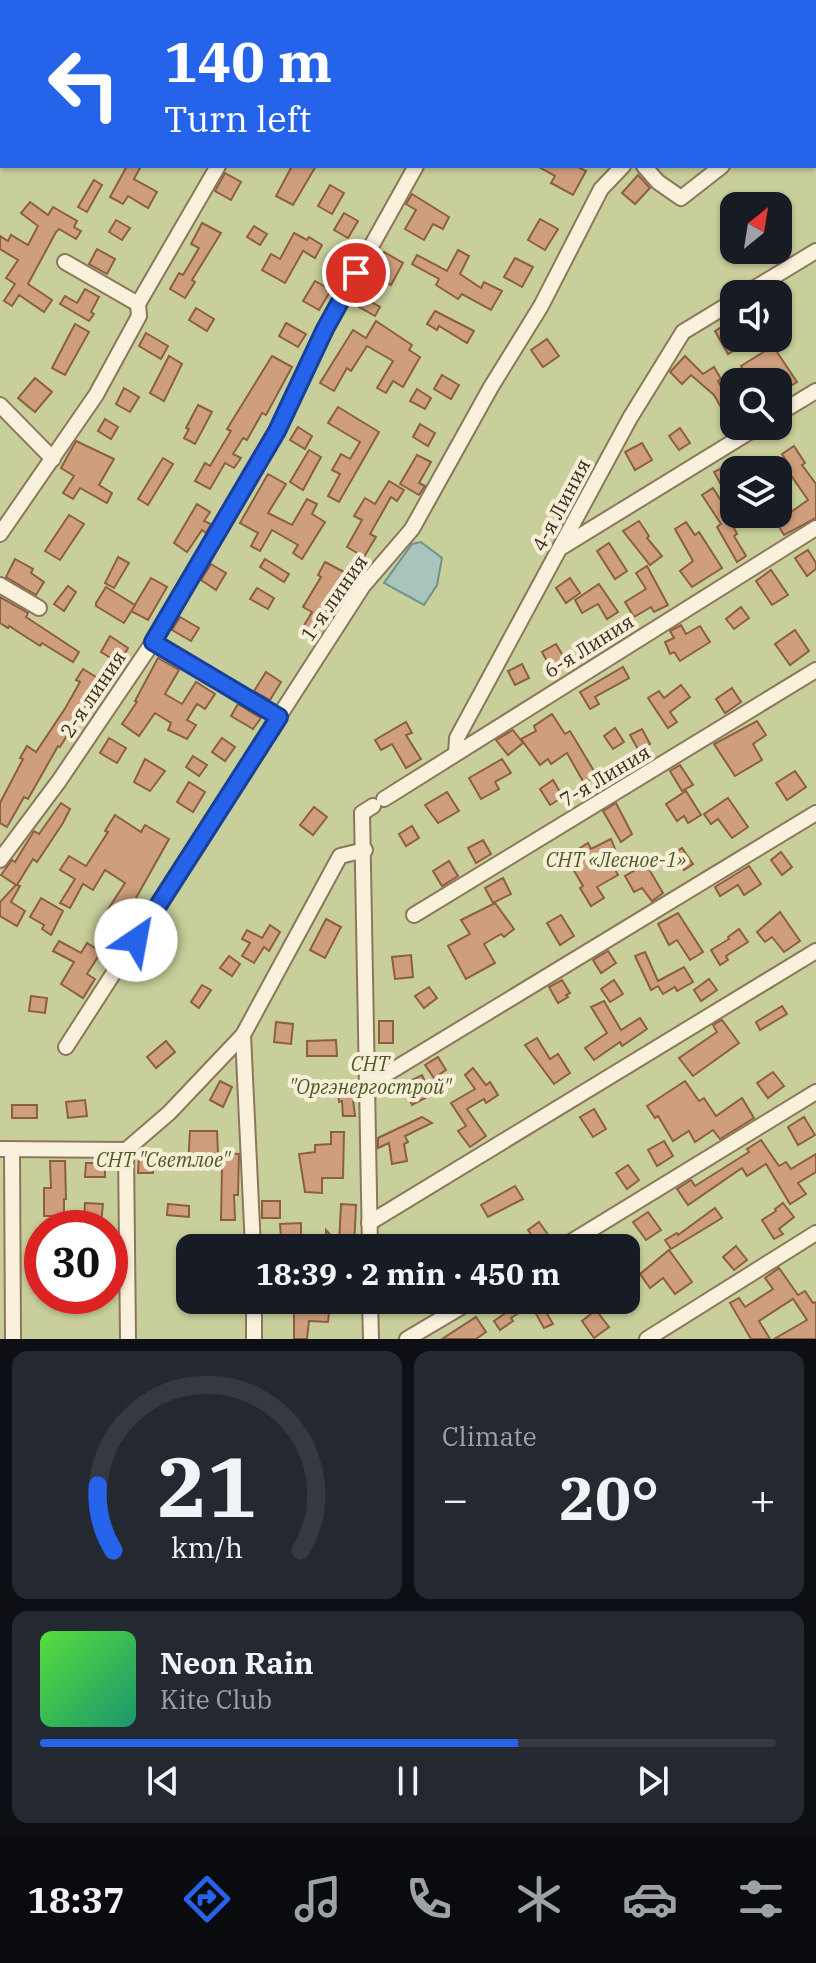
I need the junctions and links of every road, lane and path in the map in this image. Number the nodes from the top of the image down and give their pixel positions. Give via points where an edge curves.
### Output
1 (217, 168) edge
2 (415, 168) edge
3 (621, 168) edge
4 (646, 168) edge
5 (719, 168) edge
6 (816, 251) edge
7 (65, 262) dead end
8 (768, 280) edge
9 (138, 304) junction
10 (720, 310) edge
11 (816, 391) edge
12 (0, 405) edge
13 (792, 406) edge
14 (736, 440) edge
15 (53, 459) junction
16 (816, 528) edge
17 (0, 534) edge
18 (560, 549) junction
19 (0, 585) edge
20 (39, 608) dead end
21 (153, 642) junction
22 (816, 670) edge
23 (279, 717) junction
24 (456, 753) junction
25 (816, 813) edge
26 (365, 850) junction
27 (0, 860) edge
28 (414, 915) dead end
29 (816, 951) edge
30 (243, 1035) junction
31 (66, 1047) dead end
32 (365, 1087) junction
33 (816, 1092) edge
34 (6, 1149) edge
35 (126, 1150) junction
36 (369, 1223) junction
37 (816, 1233) edge
38 (252, 1234) edge
39 (369, 1234) edge
40 (584, 1234) edge
41 (254, 1314) edge
42 (370, 1314) edge
43 (449, 1314) edge
44 (13, 1339) edge
45 (128, 1339) edge
46 (254, 1339) edge
47 (371, 1339) edge
48 (407, 1339) edge
49 (647, 1339) edge

1 - 9 street
2 - 21 street, 2-я линия via 325,329 277,431
3 - 23 street, 1-я линия via 601,189 541,306 412,529 363,586
4 - 5 street via 681,198
6 - 8 street
7 - 9 street
9 - 15 street via 139,316 122,351
10 - 18 street, 4-я Линия via 683,332
11 - 13 street
12 - 15 street
14 - 18 street
15 - 17 street
16 - 24 street, 6-я Линия
18 - 24 street, 4-я Линия via 457,738
19 - 20 street
21 - 23 street
21 - 27 street, 2-я линия
22 - 28 street, 7-я Линия
23 - 31 street, 1-я линия
24 - 26 street, 6-я Линия via 362,813
25 - 32 street
26 - 30 street via 340,856
26 - 32 street
29 - 36 street
30 - 35 street
30 - 38 street
32 - 36 street
33 - 40 street
34 - 35 street
34 - 44 street
35 - 45 street
36 - 39 street
37 - 49 street
41 - 46 street
42 - 47 street
43 - 48 street

